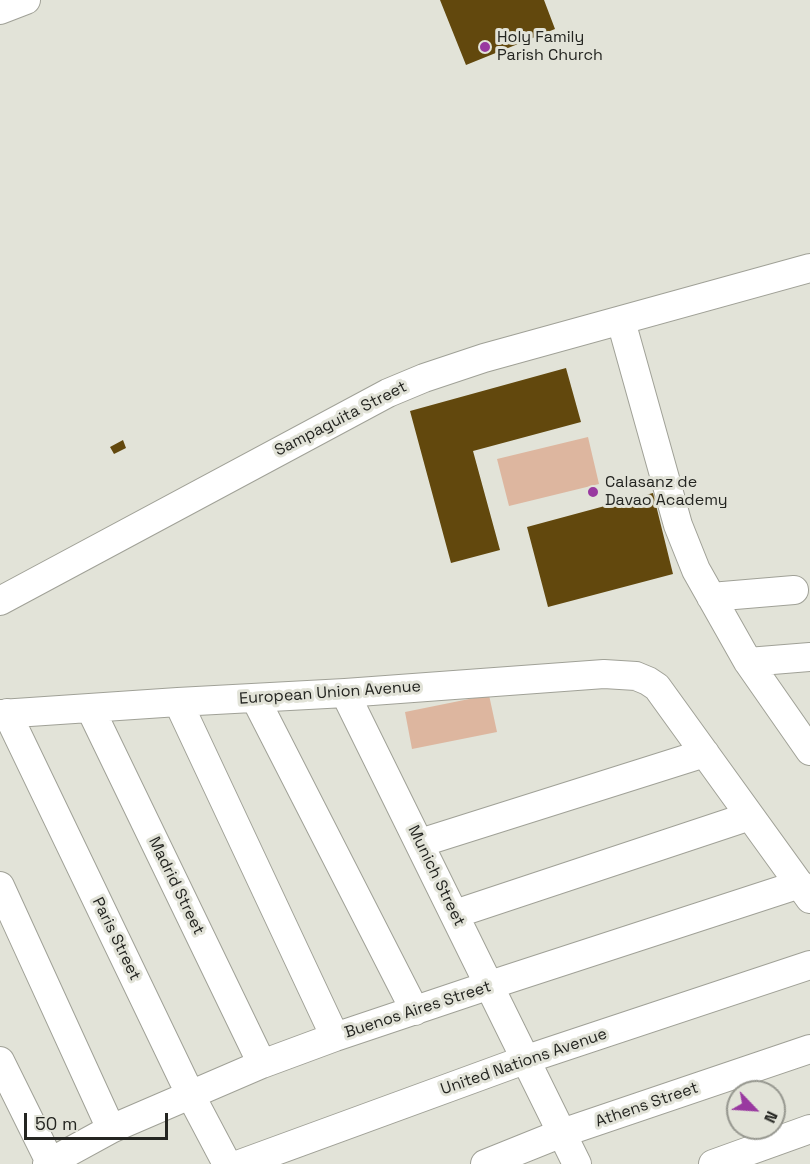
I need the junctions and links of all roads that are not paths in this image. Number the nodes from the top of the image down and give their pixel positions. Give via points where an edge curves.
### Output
1 (26, 0) edge
2 (0, 10) edge
3 (810, 268) edge
4 (621, 321) junction
5 (794, 590) dead end
6 (711, 597) junction
7 (0, 601) edge
8 (810, 657) edge
9 (748, 662) junction
10 (345, 693) junction
11 (255, 698) junction
12 (178, 702) junction
13 (90, 708) junction
14 (3, 714) edge
15 (810, 751) edge
16 (705, 753) junction
17 (750, 816) junction
18 (420, 843) junction
19 (0, 886) edge
20 (805, 891) edge
21 (455, 914) junction
22 (810, 965) edge
23 (490, 986) junction
24 (415, 1011) junction
25 (335, 1037) junction
26 (810, 1049) edge
27 (526, 1059) junction
28 (0, 1061) edge
29 (262, 1064) junction
30 (190, 1094) junction
31 (111, 1129) junction
32 (810, 1129) edge
33 (562, 1133) junction
34 (48, 1163) edge
35 (227, 1164) edge
36 (240, 1164) edge
37 (485, 1164) edge
38 (577, 1164) edge
39 (713, 1164) edge

1 - 2 street
3 - 4 street, Sampaguita Street
4 - 6 street via 678,525
4 - 7 street, Sampaguita Street via 484,358 388,393
5 - 6 street
6 - 9 street
8 - 9 street
9 - 15 street
10 - 11 street, European Union Avenue
10 - 16 street, European Union Avenue via 604,674 636,676 657,687
10 - 18 street, Munich Street
11 - 12 street, European Union Avenue
11 - 24 street
12 - 13 street, European Union Avenue
12 - 25 street
13 - 14 street, European Union Avenue
13 - 29 street, Madrid Street
14 - 30 street, Paris Street
16 - 17 street
16 - 18 street
17 - 20 street
17 - 21 street
18 - 21 street, Munich Street
19 - 31 street
20 - 23 street, Buenos Aires Street
21 - 23 street, Munich Street
22 - 27 street, United Nations Avenue
23 - 24 street, Buenos Aires Street
23 - 27 street, Munich Street
24 - 25 street, Buenos Aires Street
25 - 29 street, Buenos Aires Street
26 - 33 street, Athens Street
27 - 33 street, Munich Street
27 - 36 street, United Nations Avenue
28 - 34 street
29 - 30 street, Buenos Aires Street
30 - 31 street, Buenos Aires Street
30 - 35 street, Paris Street
31 - 34 street, Buenos Aires Street
32 - 39 street
33 - 37 street, Athens Street
33 - 38 street, Munich Street

